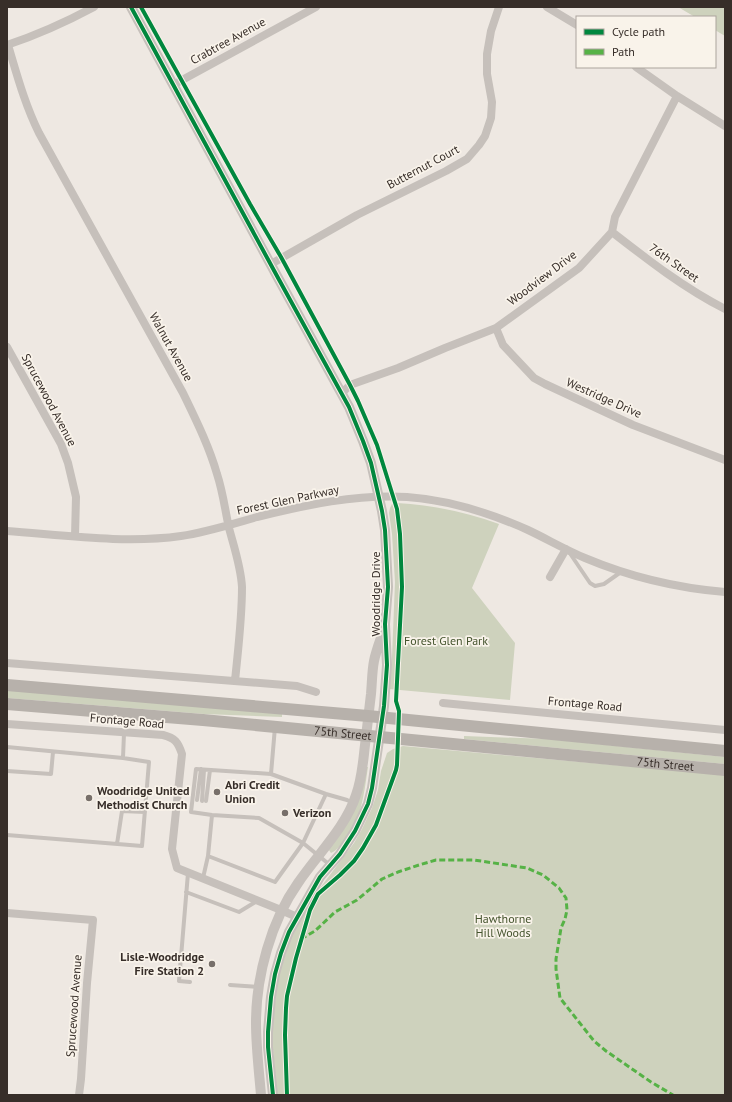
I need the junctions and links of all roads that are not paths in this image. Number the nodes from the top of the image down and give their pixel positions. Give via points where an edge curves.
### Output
1 (94, 7) edge
2 (131, 7) edge
3 (316, 7) edge
4 (499, 7) edge
5 (547, 7) edge
6 (576, 24) edge
7 (7, 45) edge
8 (637, 68) edge
9 (173, 85) junction
10 (677, 96) junction
11 (725, 126) edge
12 (612, 232) junction
13 (271, 264) junction
14 (725, 309) edge
15 (496, 328) junction
16 (7, 348) edge
17 (342, 393) junction
18 (725, 460) edge
19 (379, 497) junction
20 (229, 525) junction
21 (7, 531) edge
22 (75, 536) junction
23 (566, 549) junction
24 (622, 571) junction
25 (550, 578) dead end
26 (725, 592) edge
27 (385, 624) junction
28 (7, 663) edge
29 (236, 682) junction
30 (7, 685) edge
31 (316, 692) dead end
32 (443, 703) dead end
33 (7, 704) edge
34 (368, 716) junction
35 (383, 718) junction
36 (7, 724) edge
37 (275, 727) junction
38 (725, 730) edge
39 (124, 733) junction
40 (366, 736) junction
41 (380, 737) junction
42 (7, 747) edge
43 (725, 751) edge
44 (53, 752) junction
45 (123, 758) junction
46 (202, 770) junction
47 (210, 770) junction
48 (725, 770) edge
49 (7, 771) edge
50 (271, 774) junction
51 (326, 794) junction
52 (353, 804) junction
53 (196, 807) dead end
54 (204, 808) dead end
55 (145, 812) junction
56 (201, 813) junction
57 (212, 815) junction
58 (7, 835) edge
59 (303, 843) junction
60 (117, 844) junction
61 (208, 856) junction
62 (318, 856) junction
63 (330, 866) junction
64 (188, 872) junction
65 (203, 878) junction
66 (186, 892) junction
67 (258, 900) junction
68 (281, 910) junction
69 (7, 913) edge
70 (297, 917) junction
71 (190, 982) dead end
72 (230, 985) dead end
73 (259, 987) junction
74 (79, 1095) edge
75 (261, 1095) edge
76 (273, 1095) edge

1 - 7 street via 41,33
2 - 9 street, Woodridge Drive
3 - 9 street, Crabtree Avenue
4 - 13 street, Butternut Court via 487,54 491,118 479,146 467,159 446,171 357,215
5 - 6 street
7 - 20 street, Walnut Avenue via 20,87 39,133 195,417 211,454
8 - 10 street
9 - 13 street, Woodridge Drive
10 - 11 street
10 - 12 street, Woodview Drive via 615,217
12 - 14 street, 76th Street via 674,279
12 - 15 street, Woodview Drive via 579,268
13 - 17 street, Woodridge Drive
15 - 17 street, Woodview Drive via 350,385
15 - 18 street, Westridge Drive via 503,345 534,378 633,425
16 - 22 street, Sprucewood Avenue via 61,444 68,463 76,497
17 - 19 street, Woodridge Drive via 371,463
19 - 20 street, Forest Glen Parkway via 322,503
19 - 23 street, Forest Glen Parkway via 407,497 469,508 504,520
19 - 27 street, Woodridge Drive via 385,530 388,573
20 - 22 street, Forest Glen Parkway via 199,533 134,540
20 - 29 street, Walnut Avenue via 242,586
21 - 22 street, Forest Glen Parkway
23 - 24 street, Forest Glen Parkway
23 - 24 lane via 590,583 595,586 604,584
23 - 25 street
24 - 26 street, Forest Glen Parkway via 681,587
27 - 34 street, Woodridge Drive via 374,661
27 - 35 street, Woodridge Drive via 387,665
28 - 29 street
29 - 31 street via 297,686
30 - 34 main road, 75th Street
32 - 38 street, Frontage Road
33 - 37 main road, 75th Street
34 - 35 main road, 75th Street
34 - 40 street, Woodridge Drive
35 - 41 street, Woodridge Drive
35 - 43 main road, 75th Street
36 - 39 street, Frontage Road
37 - 40 main road, 75th Street
37 - 50 lane
39 - 45 lane
39 - 64 street, Frontage Road via 163,735 178,743 182,754 172,849 177,868
40 - 41 main road, 75th Street
40 - 52 street, Woodridge Drive via 360,782
41 - 48 main road, 75th Street
41 - 63 street, Woodridge Drive via 368,804 355,831
42 - 44 lane
44 - 45 lane
44 - 49 lane via 52,774
45 - 55 lane via 149,762
46 - 47 lane
46 - 47 lane via 202,801
46 - 56 lane via 196,769 191,812
47 - 50 lane
50 - 51 lane
51 - 52 lane
51 - 59 lane
52 - 62 street, Woodridge Drive
53 - 56 lane
54 - 56 lane
55 - 60 lane via 122,811
55 - 60 lane via 142,846
56 - 57 lane
57 - 59 lane via 259,818
57 - 61 lane
58 - 60 lane
59 - 61 lane via 275,882
59 - 62 lane
61 - 65 lane
62 - 63 lane
62 - 68 street, Woodridge Drive
63 - 70 street, Woodridge Drive via 320,877
64 - 65 street, Frontage Road
64 - 66 lane
65 - 67 street, Frontage Road
66 - 67 lane via 239,912
66 - 71 lane via 179,981
67 - 68 street, Frontage Road
68 - 70 street, Frontage Road
68 - 73 street, Woodridge Drive via 262,968
69 - 74 street, Sprucewood Avenue via 93,920
70 - 76 street, Woodridge Drive via 281,953 271,997 268,1047
72 - 73 lane
73 - 75 street, Woodridge Drive via 256,1045

